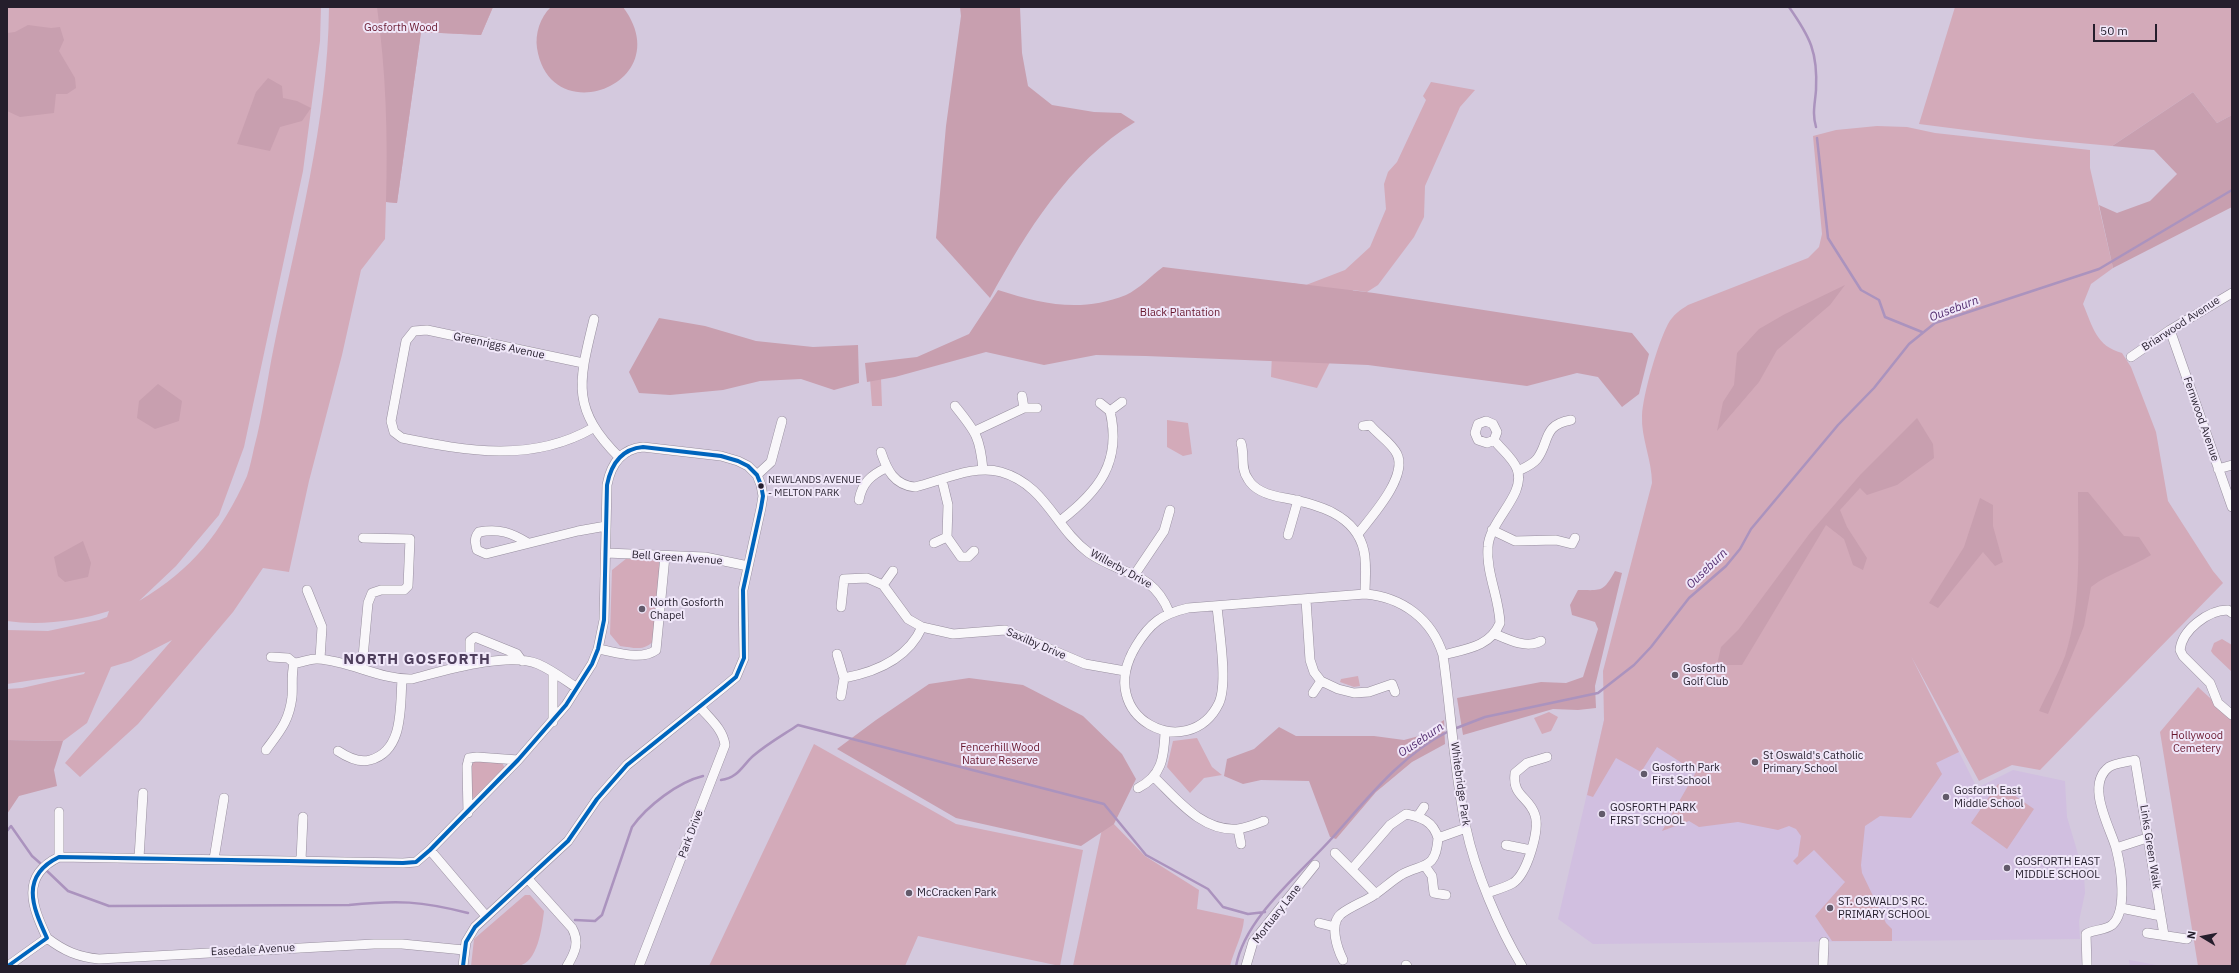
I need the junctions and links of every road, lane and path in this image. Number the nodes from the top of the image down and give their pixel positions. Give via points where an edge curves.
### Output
1 (2232, 293) edge
2 (594, 319) dead end
3 (2170, 330) junction
4 (2131, 357) dead end
5 (583, 363) junction
6 (1022, 396) dead end
7 (1122, 402) dead end
8 (1100, 403) dead end
9 (955, 406) dead end
10 (1024, 408) junction
11 (1037, 408) dead end
12 (1110, 411) junction
13 (1571, 420) dead end
14 (782, 421) dead end
15 (1369, 423) dead end
16 (593, 428) junction
17 (975, 431) junction
18 (1494, 440) dead end
19 (1245, 446) dead end
20 (881, 452) dead end
21 (619, 457) junction
22 (2232, 465) edge
23 (886, 468) junction
24 (2218, 469) junction
25 (983, 470) junction
26 (1518, 471) junction
27 (757, 475) junction
28 (942, 480) junction
29 (859, 500) dead end
30 (1298, 500) junction
31 (2232, 507) edge
32 (1170, 510) dead end
33 (1060, 521) junction
34 (606, 526) junction
35 (1492, 530) junction
36 (1358, 534) junction
37 (1288, 535) dead end
38 (947, 537) junction
39 (363, 538) dead end
40 (528, 543) junction
41 (934, 543) dead end
42 (1574, 544) dead end
43 (974, 551) dead end
44 (606, 553) junction
45 (665, 556) junction
46 (748, 566) junction
47 (893, 571) dead end
48 (1135, 574) junction
49 (883, 585) junction
50 (307, 590) dead end
51 (1365, 594) junction
52 (1306, 600) junction
53 (1217, 606) junction
54 (842, 607) dead end
55 (1169, 612) junction
56 (2232, 613) edge
57 (922, 627) junction
58 (1495, 634) junction
59 (1542, 642) dead end
60 (598, 649) junction
61 (837, 654) dead end
62 (1442, 655) junction
63 (271, 657) dead end
64 (320, 659) junction
65 (522, 661) junction
66 (294, 663) junction
67 (473, 664) junction
68 (362, 668) junction
69 (1125, 671) junction
70 (553, 673) junction
71 (844, 678) junction
72 (402, 679) junction
73 (1321, 681) junction
74 (1393, 685) dead end
75 (577, 688) junction
76 (1313, 693) dead end
77 (841, 696) dead end
78 (700, 707) junction
79 (2232, 715) edge
80 (552, 722) junction
81 (1165, 732) junction
82 (266, 750) dead end
83 (338, 751) dead end
84 (1547, 757) dead end
85 (518, 760) junction
86 (1154, 777) junction
87 (1138, 788) dead end
88 (142, 793) dead end
89 (224, 798) dead end
90 (1424, 807) dead end
91 (59, 812) dead end
92 (468, 813) junction
93 (1418, 816) junction
94 (303, 817) dead end
95 (1264, 821) dead end
96 (1466, 828) junction
97 (1238, 829) junction
98 (1438, 838) junction
99 (2150, 838) junction
100 (1241, 844) dead end
101 (1506, 845) dead end
102 (2116, 848) junction
103 (430, 850) junction
104 (1531, 850) junction
105 (1335, 853) dead end
106 (59, 857) junction
107 (139, 858) junction
108 (214, 860) junction
109 (302, 860) junction
110 (1315, 865) dead end
111 (1426, 866) junction
112 (1352, 869) junction
113 (528, 878) junction
114 (1488, 893) junction
115 (1376, 894) junction
116 (1446, 895) dead end
117 (2121, 908) junction
118 (486, 916) junction
119 (2161, 916) junction
120 (1319, 923) dead end
121 (1335, 927) junction
122 (2147, 933) dead end
123 (2164, 935) junction
124 (47, 938) junction
125 (2186, 938) dead end
126 (1824, 942) dead end
127 (464, 950) junction
128 (1343, 960) dead end
129 (8, 966) edge
130 (463, 966) edge
131 (567, 966) edge
132 (639, 966) edge
133 (1246, 966) edge
134 (1521, 966) edge
135 (1823, 966) edge
136 (2087, 966) edge

1 - 3 street, Briarwood Avenue
2 - 5 street
3 - 4 street, Briarwood Avenue
3 - 24 street, Fernwood Avenue
5 - 16 street via 581,383
5 - 16 street, Greenriggs Avenue via 427,330 414,331 406,341 391,421 394,432 402,438 489,452 534,448 574,438
6 - 10 street
7 - 12 street
8 - 12 street
9 - 17 street
10 - 11 street
10 - 17 street
12 - 33 street via 1114,426 1109,466 1091,496
13 - 26 street via 1551,428 1536,461
14 - 27 street via 771,462
15 - 36 street via 1392,446 1399,460 1399,470 1395,480
16 - 21 street
17 - 25 street
18 - 26 street
19 - 30 street via 1243,466 1248,479 1259,490 1273,496
20 - 23 street
21 - 27 street via 633,448 660,447 721,456 748,466
21 - 34 street via 613,464 607,485
22 - 24 street
23 - 28 street, Willerby Drive via 898,482 906,486
23 - 29 street via 864,484
24 - 31 street, Fernwood Avenue
25 - 28 street, Willerby Drive
25 - 33 street, Willerby Drive via 1000,472 1029,486 1043,498
26 - 35 street via 1516,492
27 - 46 street via 763,496
28 - 38 street via 948,505
30 - 36 street via 1329,510
30 - 37 street
32 - 48 street via 1164,531
33 - 48 street, Willerby Drive via 1088,552 1104,562
34 - 40 street
34 - 44 street
35 - 42 street via 1515,541 1548,539
35 - 58 street via 1488,562 1500,613 1500,623
36 - 51 street via 1364,550
38 - 41 street
38 - 43 street via 961,557 968,557
39 - 68 street via 410,539 408,586 404,590 381,590 372,593 368,603
40 - 40 street via 486,554 477,550 475,541 479,532 485,531 512,533
44 - 45 street, Bell Green Avenue
44 - 60 street via 604,620
45 - 46 street, Bell Green Avenue via 705,557
45 - 60 street via 656,650 649,655 639,656
46 - 78 street via 742,604 745,650 742,667 736,677
47 - 49 street
48 - 55 street, Willerby Drive via 1159,591
49 - 54 street via 867,578 844,579
49 - 57 street via 908,619
50 - 64 street via 322,627
51 - 52 street, Whitebridge Park
51 - 62 street, Whitebridge Park via 1392,599 1413,611 1432,629
52 - 53 street, Whitebridge Park
52 - 73 street via 1310,660 1314,672
53 - 55 street
53 - 81 street via 1223,682 1219,703 1206,720 1187,731
55 - 69 street via 1144,633 1132,652
56 - 79 street via 2228,610 2212,612 2184,635 2180,650 2210,682 2218,703
57 - 69 street, Saxilby Drive via 953,634 1005,630 1085,664
57 - 71 street via 912,644 880,668 871,673
58 - 59 street via 1519,643
58 - 62 street via 1483,644
60 - 75 street
61 - 71 street
62 - 96 street, Whitebridge Park
63 - 66 street via 288,658
64 - 66 street via 310,658
64 - 68 street
65 - 67 street
65 - 67 street via 517,654 475,637 470,641
65 - 70 street via 538,664
66 - 82 street via 291,676 292,697 286,721
67 - 72 street via 412,679
68 - 72 street via 387,677
69 - 81 street via 1124,690 1133,709 1147,723
70 - 75 street
70 - 80 street
71 - 77 street
72 - 83 street via 398,729 389,750 379,758 366,761
73 - 74 street via 1354,693 1369,692
73 - 76 street
75 - 80 street
78 - 113 street via 650,745 617,776 597,799 568,841
78 - 132 street, Park Drive via 724,736 725,745
80 - 85 street
81 - 86 street via 1161,768
84 - 104 street via 1527,763 1515,773 1514,783 1518,793 1531,806 1536,816
85 - 92 street
85 - 92 street via 469,758
86 - 87 street
86 - 97 street via 1186,809 1205,822
88 - 107 street
89 - 108 street
90 - 93 street
91 - 106 street
92 - 103 street
93 - 98 street via 1430,824
93 - 112 street via 1406,814 1390,825
94 - 109 street
95 - 97 street
96 - 98 street
96 - 114 street, Whitebridge Park
97 - 100 street
98 - 111 street via 1435,854
99 - 102 street
99 - 102 street, Links Green Walk via 2135,760 2109,767 2100,786 2101,810
99 - 119 street, Links Green Walk
101 - 104 street
102 - 117 street
103 - 109 street via 416,862 404,863
103 - 118 street
104 - 114 street via 1522,875 1514,882
105 - 112 street
106 - 107 street
106 - 124 street via 46,864 37,875 33,891 36,913
107 - 108 street
108 - 109 street
110 - 133 street, Mortuary Lane via 1254,942
111 - 115 street via 1402,875
111 - 116 street via 1432,876 1433,896
112 - 115 street
113 - 118 street
113 - 131 street via 572,928 576,936 577,946
114 - 134 street, Whitebridge Park
115 - 121 street via 1340,914
117 - 119 street
117 - 136 street via 2112,925 2086,934
118 - 127 street via 470,934
119 - 123 street, Links Green Walk
120 - 121 street
121 - 128 street via 1337,947
122 - 123 street
123 - 125 street
124 - 127 street, Easedale Avenue via 61,949 81,958 99,959 374,944
124 - 129 street
126 - 135 street
127 - 130 street

